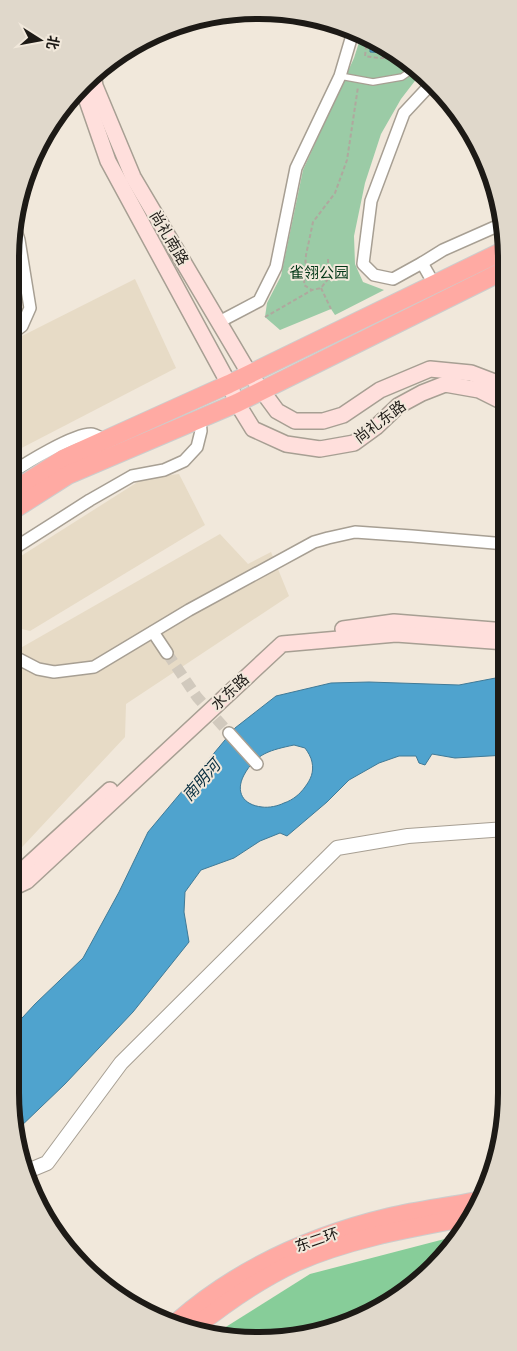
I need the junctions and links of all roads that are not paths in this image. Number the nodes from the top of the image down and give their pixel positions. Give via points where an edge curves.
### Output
1 (351, 38) edge
2 (409, 72) edge
3 (340, 76) junction
4 (95, 83) edge
5 (427, 88) edge
6 (84, 94) edge
7 (496, 227) edge
8 (19, 241) edge
9 (498, 253) edge
10 (422, 263) junction
11 (498, 273) edge
12 (434, 284) junction
13 (219, 322) junction
14 (19, 328) edge
15 (249, 373) junction
16 (498, 383) edge
17 (229, 384) junction
18 (261, 390) junction
19 (498, 400) edge
20 (237, 402) junction
21 (200, 418) junction
22 (105, 440) junction
23 (66, 467) junction
24 (19, 468) edge
25 (19, 489) edge
26 (19, 505) edge
27 (498, 543) edge
28 (19, 545) edge
29 (498, 630) edge
30 (153, 632) junction
31 (498, 641) edge
32 (168, 653) tunnel mouth
33 (19, 659) edge
34 (230, 733) tunnel mouth
35 (257, 764) dead end
36 (498, 830) edge
37 (19, 873) edge
38 (19, 885) edge
39 (31, 1170) edge
40 (472, 1203) edge
41 (462, 1218) edge
42 (180, 1320) edge
43 (198, 1325) edge

1 - 3 street
2 - 3 lane via 402,77 373,82
3 - 13 street via 296,168 276,267 259,301
4 - 13 main road, 尚礼南路 via 133,177
5 - 10 street via 404,113 371,201 363,264 374,275 393,279
6 - 17 main road, 尚礼南路 via 108,161
7 - 10 street
8 - 14 street via 30,308
9 - 12 highway
10 - 12 street
11 - 18 highway
12 - 15 highway
13 - 15 main road, 尚礼南路
15 - 17 highway
15 - 18 main road, 尚礼南路
16 - 18 main road, 尚礼东路 via 471,373 430,369 380,390 343,415 323,422 296,421 277,411
17 - 20 main road, 尚礼南路
17 - 22 highway
18 - 20 highway
19 - 20 main road, 尚礼东路 via 479,390 445,384 398,406 354,443 320,449 286,444 253,429
20 - 21 highway
21 - 23 highway
21 - 28 street via 197,447 184,461 164,470 132,476
22 - 23 highway
22 - 24 street via 92,434 76,438
23 - 25 highway
23 - 26 highway
27 - 30 street via 355,532 328,538 314,542
29 - 37 main road, 水东路 via 394,622 276,638
30 - 32 street
30 - 33 street via 94,667 54,672 38,669
31 - 38 main road, 水东路 via 396,634 282,644 27,882
34 - 35 street
36 - 39 street via 408,836 337,848 121,1063 47,1163
40 - 42 highway, 东二环 via 390,1217 289,1250 223,1287
41 - 43 highway, 东二环 via 392,1232 328,1250 296,1263 230,1300

